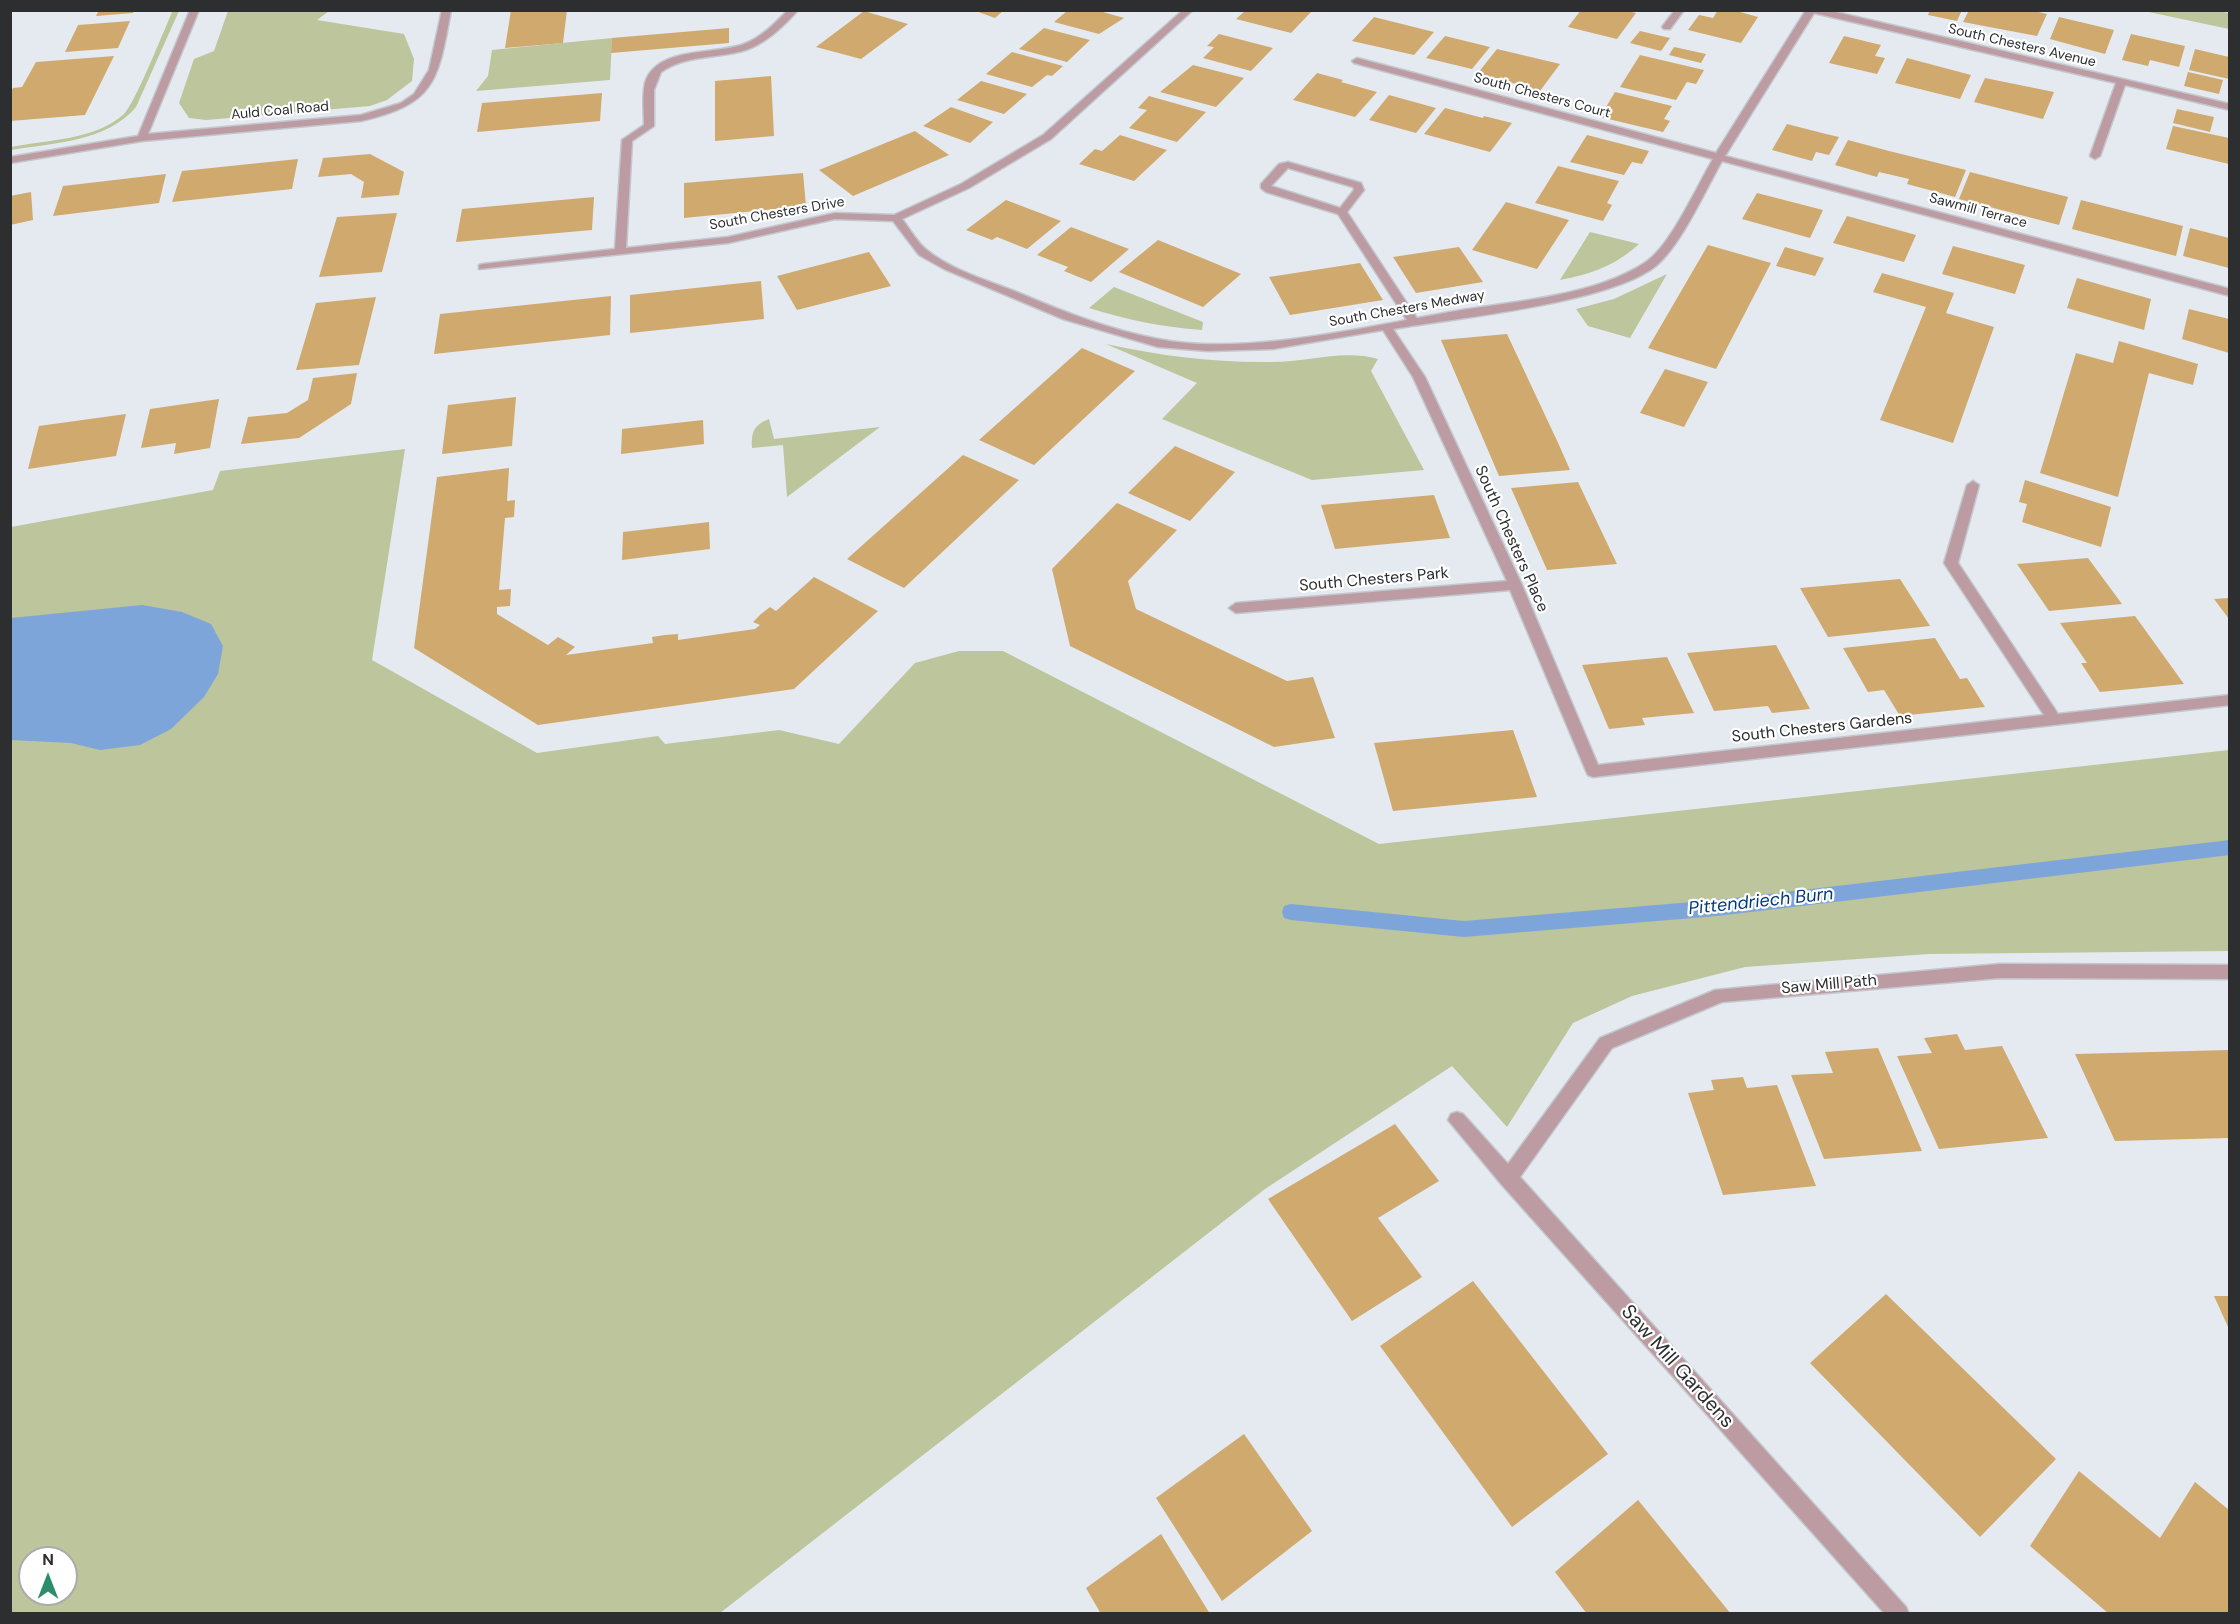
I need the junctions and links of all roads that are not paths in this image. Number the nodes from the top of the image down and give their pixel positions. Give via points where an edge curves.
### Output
1 (195, 10) edge
2 (447, 10) edge
3 (794, 10) edge
4 (1680, 10) edge
5 (1812, 10) edge
6 (1188, 11) edge
7 (1667, 27) dead end
8 (1358, 61) dead end
9 (2121, 82) junction
10 (2229, 107) edge
11 (142, 138) junction
12 (2095, 156) dead end
13 (1719, 157) junction
14 (10, 159) edge
15 (1342, 212) junction
16 (896, 218) junction
17 (620, 251) junction
18 (483, 267) dead end
19 (2229, 293) edge
20 (1414, 322) junction
21 (1386, 327) junction
22 (1973, 485) dead end
23 (1515, 585) junction
24 (1236, 608) dead end
25 (2229, 700) edge
26 (2055, 721) junction
27 (1593, 771) joint
28 (2229, 972) edge
29 (1457, 1120) dead end
30 (1508, 1179) junction
31 (1899, 1614) edge

1 - 11 street
2 - 11 street, Auld Coal Road via 434,76 416,98 395,110 361,118
3 - 17 street via 754,43 730,52 673,59 659,68 651,80 649,126 627,141
4 - 7 street
5 - 9 street, South Chesters Avenue
5 - 13 street, South Chesters Medway
6 - 16 street, South Chesters Drive via 1047,137 965,186
8 - 13 street, South Chesters Court
9 - 10 street, South Chesters Avenue
9 - 12 street
11 - 14 street, Auld Coal Road
13 - 19 street, Sawmill Terrace
13 - 20 street, South Chesters Medway via 1668,246 1652,263 1633,274 1593,289 1539,301
15 - 15 street via 1270,190 1265,186 1288,165 1357,185 1359,190
15 - 20 street
16 - 17 street, South Chesters Drive via 834,216 728,240
16 - 21 street, South Chesters Medway via 923,253 948,267 1067,317 1158,344 1273,345
17 - 18 street, South Chesters Drive
20 - 21 street, South Chesters Medway
21 - 23 street, South Chesters Place via 1419,377
22 - 26 street via 1951,563
23 - 24 street, South Chesters Park
23 - 27 street, South Chesters Place
25 - 26 street, South Chesters Gardens
26 - 27 street, South Chesters Gardens
28 - 30 street, Saw Mill Path via 2000,971 1721,995 1606,1043
29 - 30 street, Saw Mill Gardens
30 - 31 street, Saw Mill Gardens

